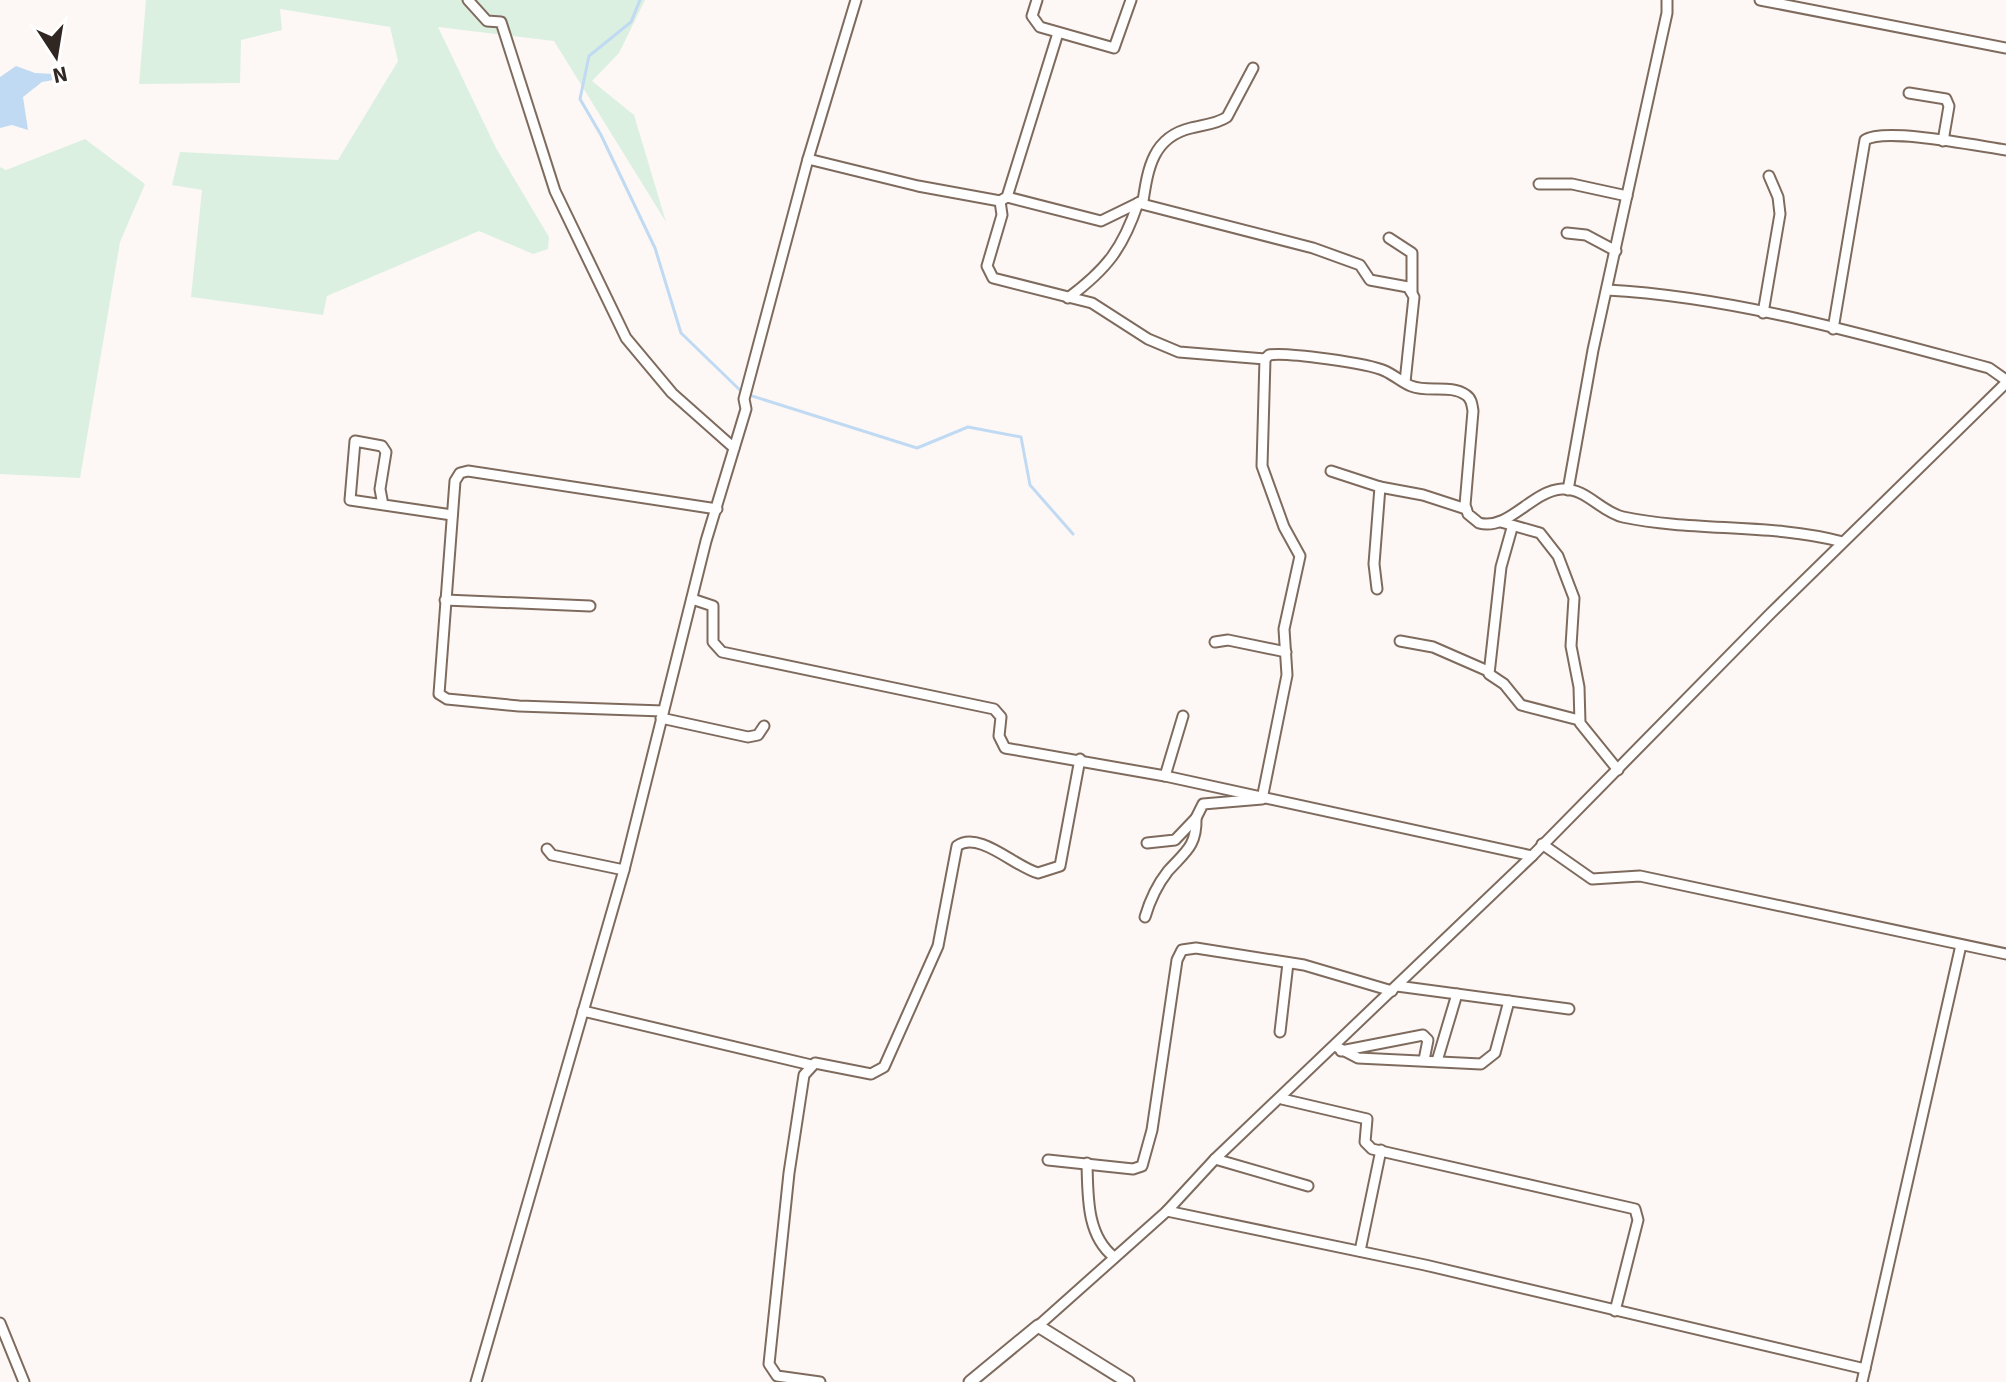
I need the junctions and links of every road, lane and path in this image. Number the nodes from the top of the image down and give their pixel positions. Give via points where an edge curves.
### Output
1 (468, 0) edge
2 (856, 0) edge
3 (1037, 0) edge
4 (1131, 0) edge
5 (1667, 0) edge
6 (1760, 0) edge
7 (1058, 33) junction
8 (2006, 48) edge
9 (1253, 68) dead end
10 (1909, 93) dead end
11 (1943, 141) junction
12 (2006, 150) edge
13 (808, 159) junction
14 (1769, 176) dead end
15 (1539, 184) dead end
16 (1627, 196) junction
17 (1004, 199) junction
18 (1141, 202) junction
19 (1567, 233) dead end
20 (1389, 238) dead end
21 (1616, 251) junction
22 (1607, 290) junction
23 (1412, 292) junction
24 (1068, 298) junction
25 (1763, 313) junction
26 (1833, 329) junction
27 (1265, 359) junction
28 (1405, 382) junction
29 (2006, 382) edge
30 (734, 448) junction
31 (1331, 471) dead end
32 (1380, 487) junction
33 (1568, 490) junction
34 (383, 505) junction
35 (717, 509) junction
36 (1466, 509) junction
37 (452, 515) junction
38 (1501, 522) junction
39 (1512, 528) junction
40 (1843, 542) junction
41 (1377, 589) dead end
42 (692, 599) junction
43 (445, 600) junction
44 (590, 606) dead end
45 (1400, 641) dead end
46 (1215, 642) dead end
47 (1286, 652) junction
48 (1488, 671) junction
49 (662, 714) junction
50 (1183, 716) dead end
51 (1579, 720) junction
52 (764, 726) dead end
53 (1080, 759) junction
54 (1618, 770) junction
55 (1165, 776) junction
56 (1262, 799) junction
57 (1196, 818) junction
58 (1147, 843) dead end
59 (1542, 844) junction
60 (547, 849) dead end
61 (1532, 856) junction
62 (624, 870) junction
63 (1145, 917) dead end
64 (1961, 945) junction
65 (2006, 954) edge
66 (1288, 963) junction
67 (1395, 988) junction
68 (1457, 994) junction
69 (1509, 1001) junction
70 (1569, 1009) dead end
71 (583, 1011) junction
72 (1280, 1032) dead end
73 (1338, 1048) junction
74 (1424, 1060) junction
75 (1437, 1061) junction
76 (811, 1065) junction
77 (1282, 1099) junction
78 (1381, 1150) junction
79 (1215, 1159) junction
80 (1048, 1160) dead end
81 (1087, 1163) junction
82 (1308, 1186) dead end
83 (1167, 1211) junction
84 (1360, 1251) junction
85 (1114, 1257) junction
86 (1615, 1311) junction
87 (0, 1323) edge
88 (1038, 1326) junction
89 (1865, 1369) junction
90 (24, 1382) edge
91 (476, 1382) edge
92 (820, 1382) edge
93 (970, 1382) edge
94 (1128, 1382) edge
95 (1862, 1382) edge

1 - 30 street via 487,21 501,22 555,191 626,338 672,393
2 - 13 street
3 - 7 street via 1033,21
4 - 7 street via 1114,48
5 - 16 street
6 - 8 street
7 - 17 street
9 - 18 street via 1227,117 1183,130 1162,143 1147,170
10 - 11 street via 1946,99
11 - 12 street
11 - 26 street via 1883,136 1865,140
13 - 17 street via 893,181
13 - 30 street
14 - 25 street via 1780,214
15 - 16 street via 1572,184
16 - 21 street
17 - 18 street via 1101,221
17 - 24 street via 989,273 999,282
18 - 23 street via 1294,242 1360,265 1367,279 1404,285
18 - 24 street via 1116,256
19 - 21 street via 1586,235
20 - 23 street via 1412,253
21 - 22 street
22 - 25 street via 1689,297
22 - 33 street
23 - 28 street
24 - 27 street via 1102,307 1148,339 1179,352
25 - 26 street
26 - 29 street via 1989,368
27 - 28 street via 1275,354 1353,361
27 - 47 street via 1262,466 1300,556 1284,629
28 - 36 street via 1427,390 1454,390 1471,400
29 - 40 street
30 - 35 street
31 - 32 street
32 - 36 street
32 - 41 street
33 - 38 street via 1539,496
33 - 40 street via 1624,517 1793,531
34 - 34 street via 386,452 382,446 355,441 350,500
34 - 37 street
35 - 37 street via 468,471 455,481
35 - 42 street
36 - 38 street via 1479,523
37 - 43 street
38 - 39 street
39 - 48 street via 1501,567
39 - 51 street via 1547,538 1572,587 1571,646
40 - 54 street
42 - 49 street
42 - 53 street via 713,606 713,642 722,652 994,709 1001,717 1000,742 1005,748
43 - 44 street
43 - 49 street via 437,689 442,697
45 - 48 street via 1439,649
46 - 47 street
47 - 56 street via 1287,675
48 - 51 street via 1521,705
49 - 52 street via 748,737
49 - 62 street
50 - 55 street
51 - 54 street
53 - 55 street
53 - 76 street via 1064,857 1053,871 1031,871 976,842 957,846 938,946 884,1067 871,1074
54 - 59 street
55 - 56 street
56 - 57 street via 1203,804
56 - 61 street
57 - 58 street via 1175,840
57 - 63 street via 1191,849 1160,881
59 - 61 street
59 - 64 street via 1592,879 1640,876
60 - 62 street via 552,855
61 - 67 street
62 - 71 street
64 - 65 street
64 - 89 street
66 - 67 street
66 - 72 street
66 - 81 street via 1182,950 1144,1161 1133,1169
67 - 68 street
67 - 73 street
68 - 69 street
68 - 75 street
69 - 70 street
69 - 75 street via 1492,1059 1481,1064
71 - 76 street
71 - 91 street
73 - 74 street via 1358,1058
73 - 74 street via 1423,1035 1428,1040
73 - 77 street
74 - 75 street
76 - 92 street via 804,1075 792,1150 769,1364 777,1376
77 - 78 street via 1367,1119 1367,1147
77 - 79 street
78 - 84 street
78 - 86 street via 1635,1209 1638,1220
79 - 82 street
79 - 83 street
80 - 81 street
81 - 85 street via 1092,1219 1100,1241
83 - 84 street
83 - 85 street
84 - 86 street
85 - 88 street
86 - 89 street
87 - 90 street
88 - 93 street
88 - 94 street
89 - 95 street

